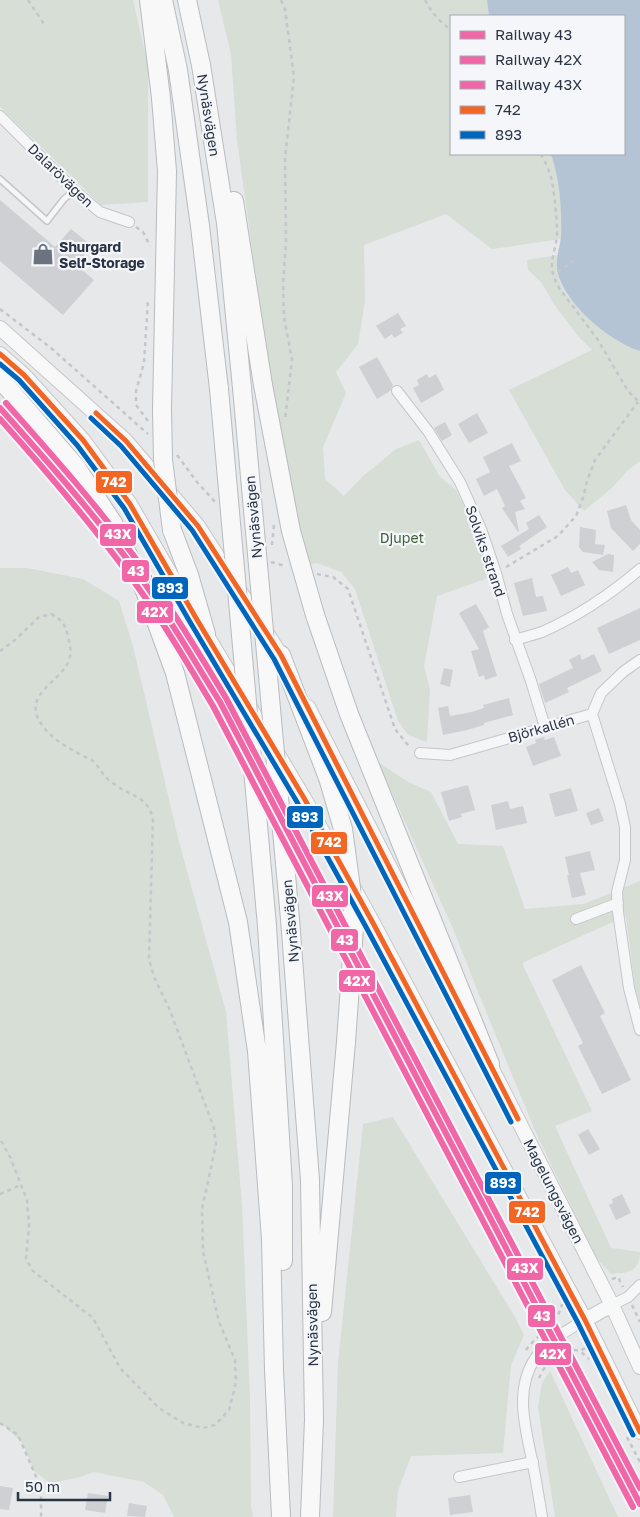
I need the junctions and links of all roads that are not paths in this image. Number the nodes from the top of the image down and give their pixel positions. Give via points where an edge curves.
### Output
1 (148, 0) edge
2 (163, 0) edge
3 (188, 0) edge
4 (201, 65) junction
5 (0, 116) edge
6 (0, 179) edge
7 (74, 190) junction
8 (129, 222) road end
9 (0, 328) edge
10 (0, 354) edge
11 (0, 379) edge
12 (398, 391) dead end
13 (640, 569) edge
14 (206, 634) junction
15 (516, 640) junction
16 (281, 655) junction
17 (640, 660) edge
18 (592, 714) junction
19 (545, 727) junction
20 (420, 752) dead end
21 (618, 903) junction
22 (576, 918) dead end
23 (640, 1030) edge
24 (490, 1064) junction
25 (640, 1285) edge
26 (612, 1305) junction
27 (585, 1320) junction
28 (640, 1367) edge
29 (314, 1420) junction
30 (640, 1432) edge
31 (532, 1462) junction
32 (459, 1477) dead end
33 (282, 1517) edge
34 (310, 1517) edge
35 (542, 1517) edge

1 - 14 highway, bridge via 167,171 163,460 172,530
2 - 33 highway, Nynäsvägen, bridge via 178,70 219,389 267,926 283,1186
3 - 4 highway, Nynäsvägen
4 - 24 highway, bridge via 230,173 263,385 291,530 315,615 349,714
4 - 29 highway, Nynäsvägen, bridge via 226,223 290,919 310,1180
5 - 7 street, Dalarövägen
6 - 7 lane via 47,221
7 - 8 street, Dalarövägen via 100,212
9 - 16 main road, Magelungsvägen via 126,441 198,526
10 - 14 main road via 24,375 83,440 130,504
11 - 33 highway via 76,467 113,523 145,591 175,672 238,922 257,1051 270,1229
12 - 15 street, Solviks strand via 460,482 481,529
13 - 15 street via 585,609 540,632
14 - 27 main road via 304,798 373,922
15 - 19 street, Solviks strand
16 - 24 main road, Magelungsvägen
16 - 29 highway, bridge via 328,778 343,829 354,928
17 - 18 street, Björkallén via 601,693
18 - 19 street, Björkallén
18 - 21 street via 625,827 625,860 617,892
19 - 20 street, Björkallén via 450,755
21 - 22 street
21 - 23 street via 629,988
24 - 26 main road, Magelungsvägen
25 - 26 street via 628,1297
26 - 27 main road
26 - 28 main road, Magelungsvägen
27 - 30 main road
27 - 31 street via 545,1347 526,1375 522,1410
29 - 34 highway, Nynäsvägen
31 - 32 street
31 - 35 street

